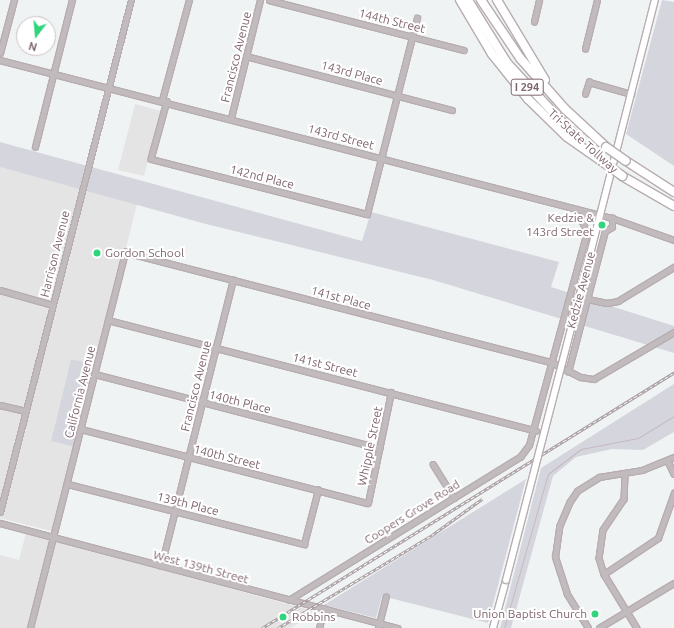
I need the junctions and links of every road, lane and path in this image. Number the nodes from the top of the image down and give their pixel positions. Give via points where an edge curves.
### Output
1 (14, 0) edge
2 (72, 0) edge
3 (131, 0) edge
4 (189, 0) edge
5 (260, 0) edge
6 (269, 0) edge
7 (460, 0) edge
8 (468, 0) edge
9 (481, 0) edge
10 (497, 0) edge
11 (539, 0) edge
12 (597, 0) edge
13 (655, 0) edge
14 (418, 18) dead end
15 (534, 22) dead end
16 (412, 37) junction
17 (585, 49) dead end
18 (464, 50) dead end
19 (0, 53) edge
20 (246, 56) junction
21 (0, 60) edge
22 (54, 73) junction
23 (108, 87) junction
24 (585, 94) dead end
25 (631, 94) junction
26 (398, 96) junction
27 (165, 101) junction
28 (565, 109) junction
29 (452, 110) dead end
30 (231, 118) junction
31 (35, 147) dead end
32 (382, 159) junction
33 (603, 162) junction
34 (674, 192) edge
35 (674, 206) edge
36 (584, 213) junction
37 (601, 215) junction
38 (612, 218) junction
39 (674, 240) edge
40 (125, 252) joint
41 (674, 267) edge
42 (233, 280) junction
43 (0, 290) edge
44 (588, 299) junction
45 (53, 305) junction
46 (108, 320) junction
47 (674, 332) edge
48 (216, 347) junction
49 (553, 363) junction
50 (568, 372) junction
51 (95, 374) junction
52 (391, 392) junction
53 (202, 402) junction
54 (0, 405) edge
55 (25, 411) junction
56 (81, 429) junction
57 (536, 431) junction
58 (380, 448) junction
59 (188, 457) junction
60 (674, 457) edge
61 (668, 461) junction
62 (433, 464) dead end
63 (626, 473) junction
64 (674, 474) edge
65 (68, 484) junction
66 (318, 490) junction
67 (674, 494) edge
68 (454, 498) junction
69 (368, 503) joint
70 (175, 511) junction
71 (0, 512) edge
72 (0, 523) edge
73 (54, 538) junction
74 (161, 566) junction
75 (604, 574) junction
76 (674, 583) edge
77 (386, 596) dead end
78 (289, 600) junction
79 (324, 609) junction
80 (627, 612) junction
81 (379, 626) edge
82 (30, 628) edge
83 (319, 628) edge
84 (397, 628) edge
85 (493, 628) edge
86 (588, 628) edge
87 (599, 628) edge
88 (637, 628) edge

1 - 19 street
2 - 22 street
3 - 23 street, Harrison Avenue
4 - 27 street
5 - 20 street, Francisco Avenue
6 - 16 street, 144th Street
7 - 33 highway via 492,54 528,99 567,137
8 - 33 highway, Tri-State Tollway / I 294 via 507,63 542,105
9 - 28 highway, Tri-State Tollway / I 294 via 520,58
10 - 28 highway
11 - 15 street
12 - 17 street
13 - 25 main road, Kedzie Avenue
14 - 16 street
16 - 18 street, 144th Street
16 - 26 street
20 - 26 street, 143rd Place
20 - 30 street, Francisco Avenue
21 - 22 street, 143rd Street
22 - 23 street, 143rd Street
22 - 31 street
23 - 27 street, 143rd Street
23 - 45 street, Harrison Avenue
24 - 25 street via 589,82
25 - 37 main road, Kedzie Avenue
26 - 29 street, 143rd Place
26 - 32 street
27 - 30 street, 143rd Street
27 - 32 street, 142nd Place via 151,159 367,214
28 - 34 highway, Tri-State Tollway / I 294, bridge via 606,147
30 - 32 street, 143rd Street
32 - 36 street, 143rd Street
33 - 35 highway, Tri-State Tollway / I 294, bridge
36 - 37 street, 143rd Street
36 - 49 street, Coopers Grove Road via 582,222 587,232
37 - 38 street, 143rd Street
37 - 85 main road, Kedzie Avenue, bridge
38 - 39 street, 143rd Street
38 - 44 street via 612,227 605,231
40 - 42 street, 141st Place
40 - 46 street, California Avenue
41 - 44 street via 618,301 607,303
42 - 48 street, Francisco Avenue
42 - 49 street, 141st Place
43 - 45 street
44 - 50 street
45 - 55 street, Harrison Avenue
46 - 48 street, 141st Street
46 - 51 street, California Avenue
47 - 50 street, 141st Place via 594,379
48 - 52 street, 141st Street
48 - 53 street, Francisco Avenue
49 - 50 street, 141st Place
49 - 57 street, Coopers Grove Road
51 - 53 street, 140th Place
51 - 56 street, California Avenue
52 - 57 street, 141st Street
52 - 58 street, Whipple Street
53 - 58 street, 140th Place
53 - 59 street, Francisco Avenue
54 - 55 street
55 - 71 street, Harrison Avenue
56 - 59 street, 140th Street
56 - 65 street, California Avenue
57 - 68 street, Coopers Grove Road via 520,457
58 - 69 street, Whipple Street
59 - 66 street, 140th Street
59 - 70 street, Francisco Avenue
60 - 61 street
61 - 63 street
61 - 64 street
62 - 68 street
63 - 75 street via 624,499 599,542
63 - 86 street via 587,483 569,504 559,527 555,557 560,580
65 - 70 street, 139th Place
65 - 73 street, California Avenue
66 - 69 street, 140th Street
66 - 70 street, 139th Place via 304,544
67 - 75 street via 658,538
68 - 78 street, Coopers Grove Road
70 - 74 street, Francisco Avenue
72 - 73 street, West 139th Street
73 - 74 street, West 139th Street
73 - 82 street, California Avenue
74 - 78 street, West 139th Street
75 - 80 street
76 - 80 street
77 - 81 street
78 - 79 street, West 139th Street
79 - 81 street, West 139th Street
79 - 83 street
80 - 87 street
80 - 88 street
81 - 84 street, West 139th Street

